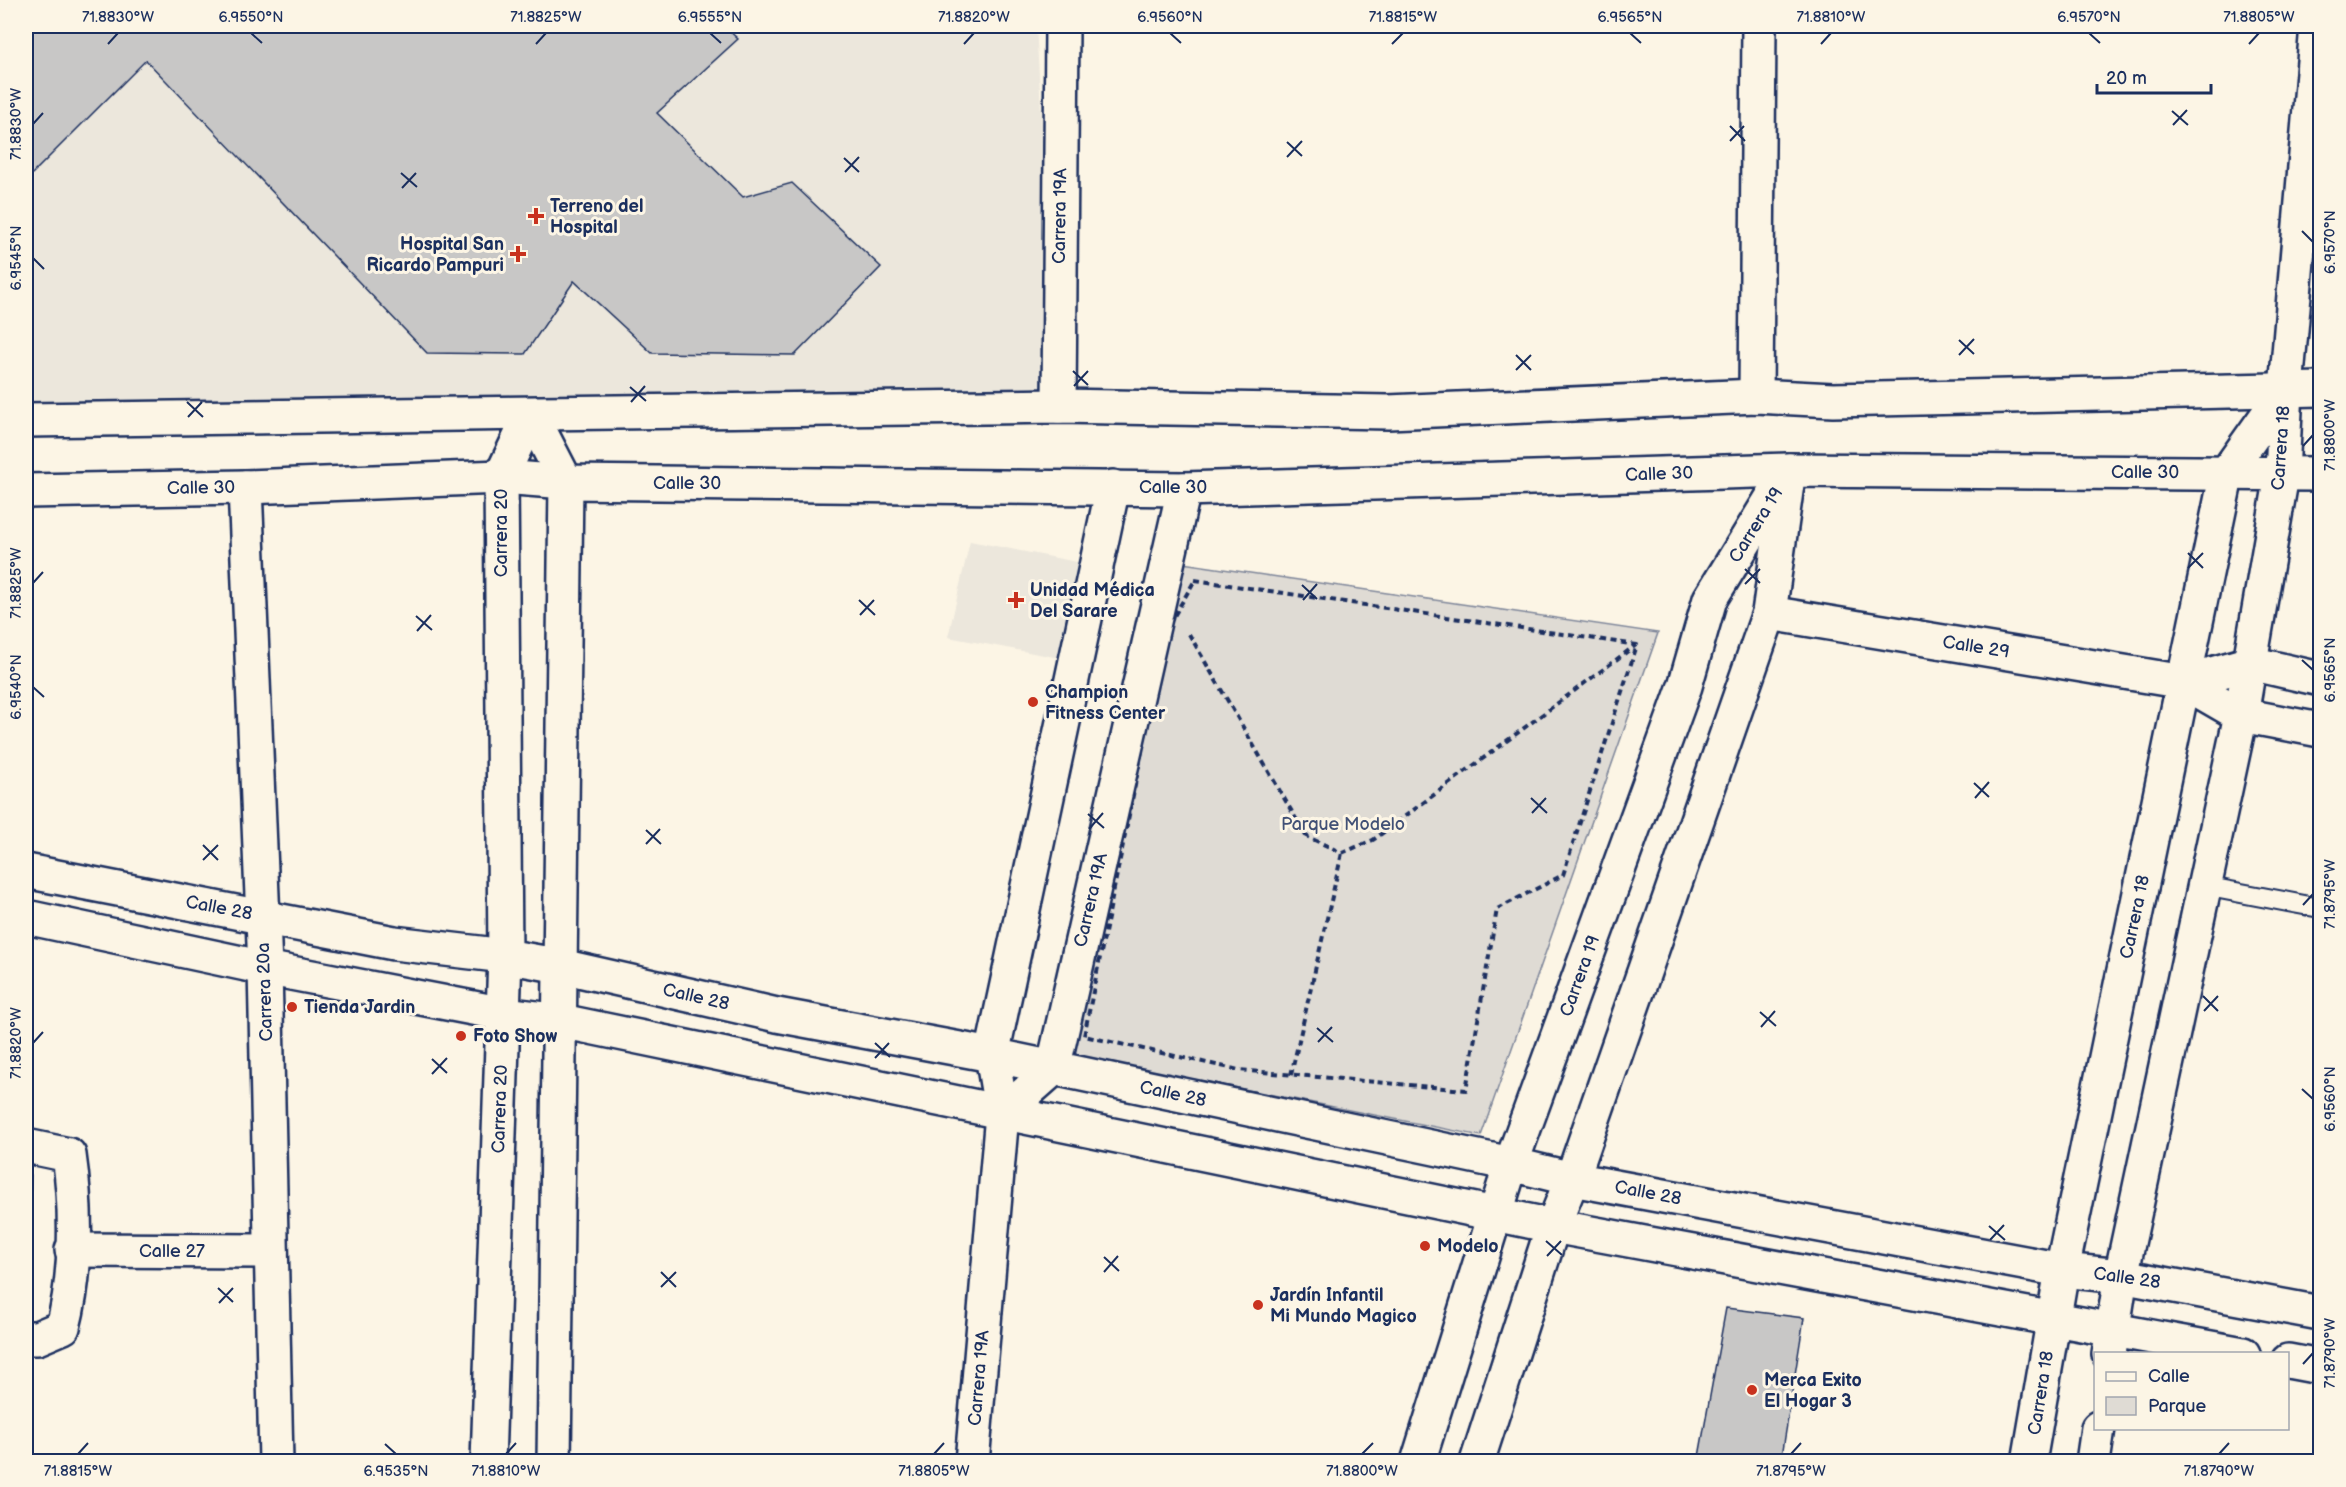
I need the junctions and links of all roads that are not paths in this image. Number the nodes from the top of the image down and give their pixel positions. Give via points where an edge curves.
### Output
1 (1062, 26) edge
2 (1759, 26) edge
3 (2317, 26) edge
4 (2286, 389) junction
5 (2320, 389) edge
6 (1756, 396) junction
7 (1059, 406) junction
8 (531, 414) junction
9 (26, 420) edge
10 (1789, 470) junction
11 (2228, 472) junction
12 (2320, 474) edge
13 (2282, 475) junction
14 (501, 477) junction
15 (566, 482) junction
16 (245, 487) junction
17 (1113, 487) junction
18 (1184, 489) junction
19 (26, 491) edge
20 (1769, 613) junction
21 (2250, 663) junction
22 (2320, 679) edge
23 (2184, 682) junction
24 (2241, 715) junction
25 (2320, 730) edge
26 (26, 871) edge
27 (2204, 886) junction
28 (2320, 908) edge
29 (26, 917) edge
30 (263, 917) junction
31 (505, 956) junction
32 (561, 966) junction
33 (265, 968) junction
34 (504, 1014) junction
35 (561, 1021) junction
36 (992, 1055) junction
37 (1053, 1069) junction
38 (1002, 1114) junction
39 (26, 1146) edge
40 (1511, 1164) junction
41 (1572, 1179) junction
42 (1496, 1213) junction
43 (1552, 1226) junction
44 (72, 1250) junction
45 (271, 1251) junction
46 (2062, 1270) junction
47 (2121, 1276) junction
48 (2320, 1312) edge
49 (2053, 1318) junction
50 (26, 1338) edge
51 (2111, 1342) edge
52 (2231, 1352) edge
53 (2289, 1361) edge
54 (2320, 1367) edge
55 (2098, 1430) edge
56 (276, 1461) edge
57 (488, 1461) edge
58 (554, 1461) edge
59 (972, 1461) edge
60 (1418, 1461) edge
61 (1477, 1461) edge
62 (2029, 1461) edge
63 (2092, 1461) edge

1 - 7 street, Carrera 19A
2 - 6 street
3 - 4 street, Carrera 18
4 - 5 street
4 - 6 street via 1833,400
4 - 11 street, Carrera 18
4 - 13 street, Carrera 18
6 - 7 street via 1388,412
7 - 8 street
8 - 9 street
8 - 14 street, Carrera 20
8 - 15 street
10 - 11 street, Calle 30
10 - 18 street, Calle 30
10 - 20 street, Carrera 19
10 - 40 street, Carrera 19 via 1710,598 1685,686
11 - 13 street, Calle 30
11 - 23 street, Carrera 18
12 - 13 street, Calle 30
13 - 21 street, Carrera 18
14 - 15 street, Calle 30
14 - 16 street, Calle 30
14 - 31 street, Carrera 20
15 - 17 street, Calle 30
15 - 32 street
16 - 19 street, Calle 30
16 - 30 street, Carrera 20a
17 - 18 street, Calle 30
17 - 36 street, Carrera 19A
18 - 37 street, Carrera 19A
20 - 23 street, Calle 29
20 - 41 street, Carrera 19
21 - 22 street, Calle 29
21 - 23 street, Calle 29
21 - 24 street, Carrera 18
23 - 24 street, Calle 29
23 - 46 street, Carrera 18
24 - 25 street, Calle 29
24 - 27 street, Carrera 18
26 - 30 street, Calle 28
27 - 28 lane
27 - 47 street, Carrera 18
29 - 33 street
30 - 31 street, Calle 28 via 394,943
30 - 33 street, Carrera 20a
31 - 32 street, Calle 28
31 - 34 street, Carrera 20
32 - 35 street
32 - 36 street, Calle 28 via 777,1016
33 - 34 street
33 - 45 street, Carrera 20a
34 - 35 street
34 - 57 street, Carrera 20
35 - 38 street
35 - 58 street
36 - 37 street, Calle 28
36 - 38 street, Carrera 19A
37 - 38 street
37 - 40 street, Calle 28
38 - 42 street
38 - 59 street, Carrera 19A
39 - 44 street via 69,1155 73,1182
40 - 41 street, Calle 28
40 - 42 street, Carrera 19
41 - 43 street, Carrera 19
41 - 46 street, Calle 28
42 - 43 street
42 - 60 street, Carrera 19
43 - 49 street
43 - 61 street, Carrera 19
44 - 45 street, Calle 27
44 - 50 street via 72,1293 63,1327 37,1338
45 - 56 street, Carrera 20a
46 - 47 street, Calle 28
46 - 49 street, Carrera 18
47 - 48 street, Calle 28
47 - 51 street, Carrera 18
49 - 51 street
49 - 62 street, Carrera 18
51 - 52 street
53 - 54 street
55 - 63 street

